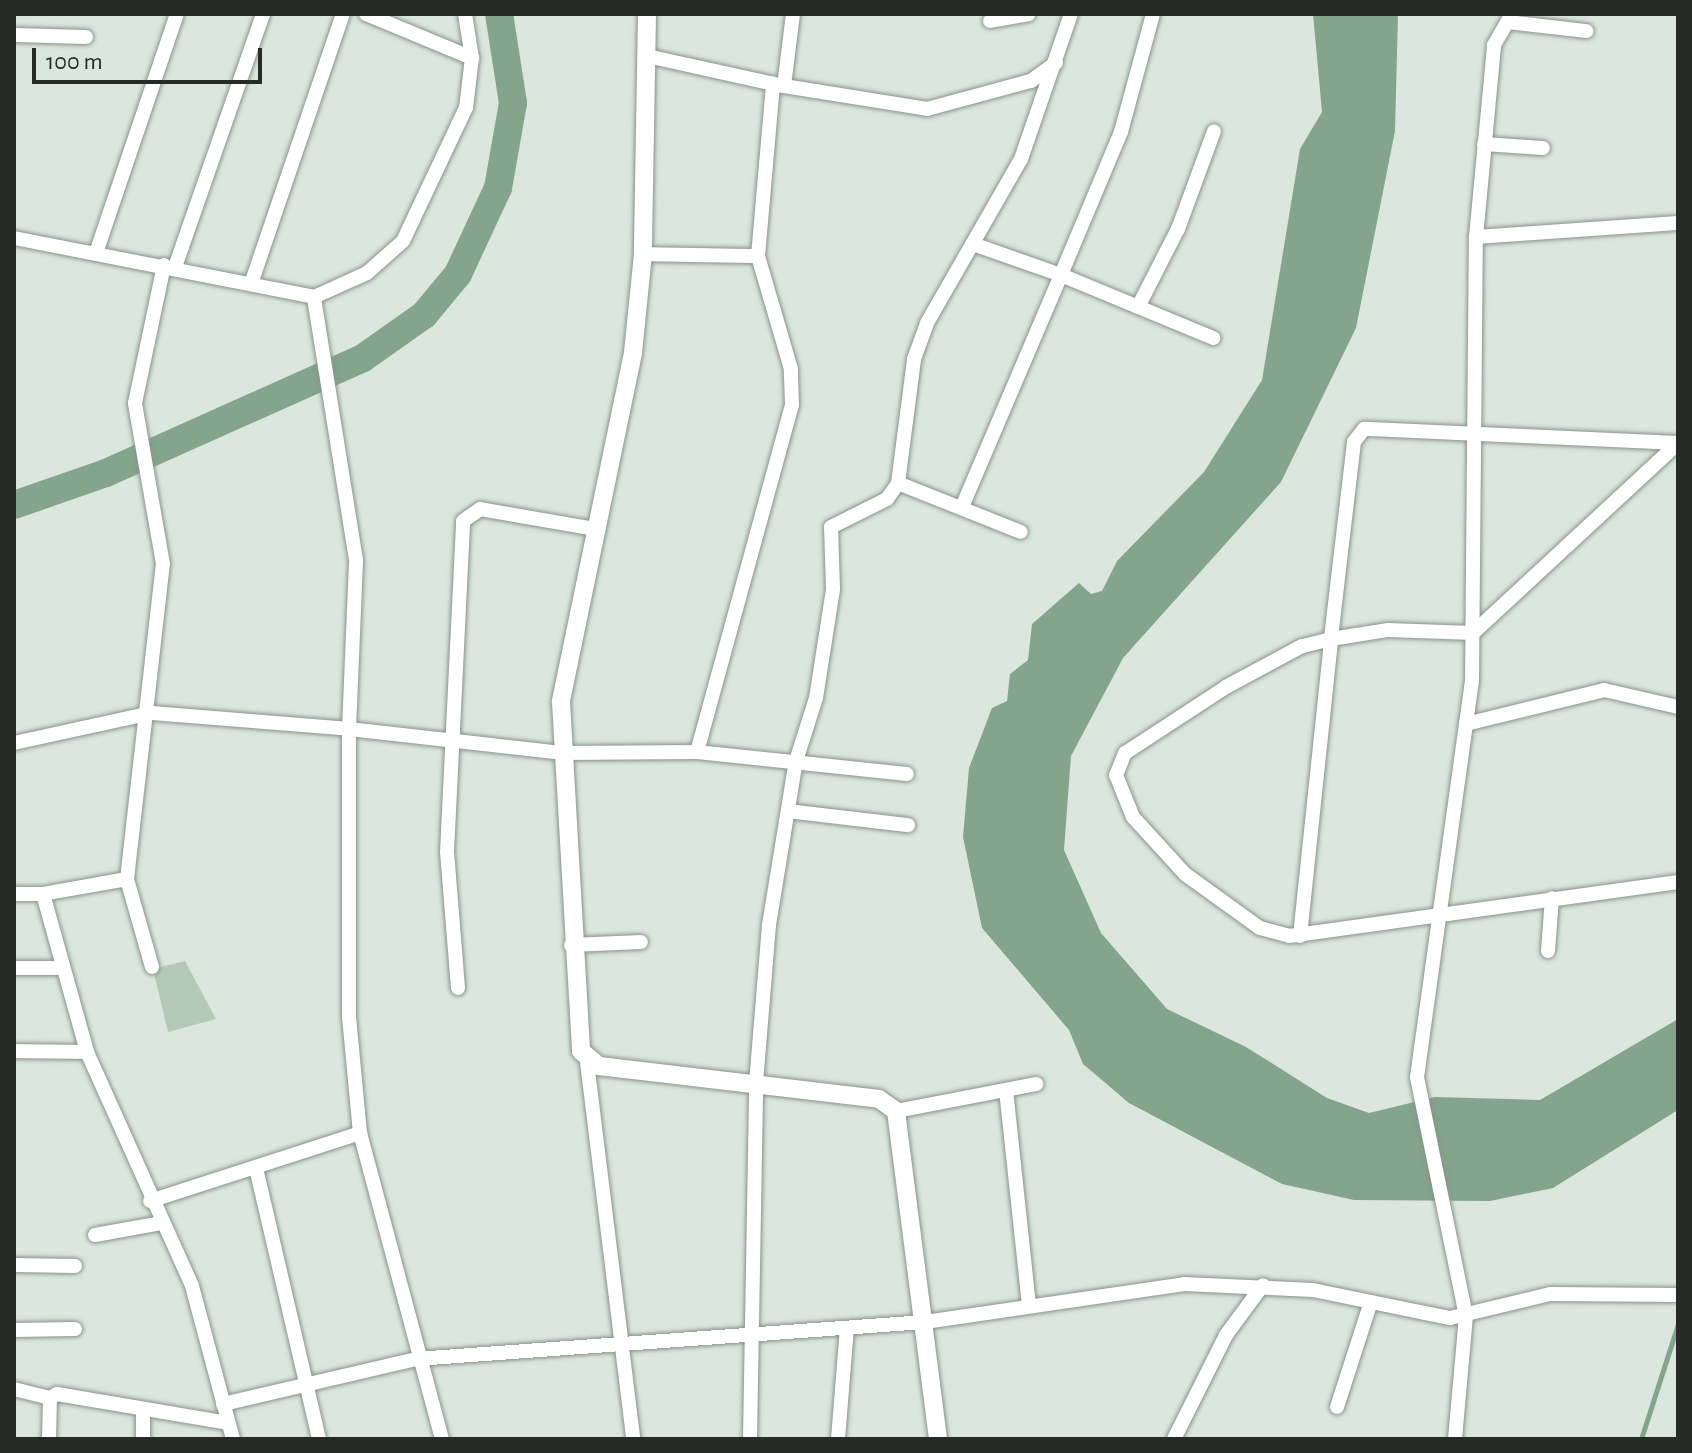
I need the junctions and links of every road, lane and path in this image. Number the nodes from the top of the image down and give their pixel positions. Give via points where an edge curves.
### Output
1 (177, 14) edge
2 (263, 14) edge
3 (343, 14) edge
4 (366, 14) edge
5 (465, 14) edge
6 (647, 14) edge
7 (793, 14) edge
8 (1028, 14) edge
9 (1071, 14) edge
10 (1153, 14) edge
11 (1510, 18) edge
12 (990, 21) dead end
13 (1586, 31) dead end
14 (14, 35) edge
15 (86, 37) dead end
16 (647, 56) junction
17 (472, 58) junction
18 (1059, 60) junction
19 (779, 85) junction
20 (1214, 131) dead end
21 (1484, 144) junction
22 (1543, 148) dead end
23 (1678, 223) edge
24 (1476, 237) junction
25 (14, 238) edge
26 (973, 244) junction
27 (96, 253) junction
28 (643, 254) junction
29 (758, 256) junction
30 (169, 266) junction
31 (1061, 275) junction
32 (252, 281) junction
33 (314, 297) junction
34 (1138, 307) junction
35 (1213, 338) dead end
36 (1473, 434) junction
37 (1678, 443) edge
38 (898, 483) junction
39 (962, 507) junction
40 (596, 529) junction
41 (1021, 532) dead end
42 (1473, 633) junction
43 (1331, 639) junction
44 (1678, 707) edge
45 (141, 714) junction
46 (1466, 724) junction
47 (349, 729) junction
48 (451, 741) junction
49 (14, 743) edge
50 (697, 752) junction
51 (562, 753) junction
52 (796, 761) junction
53 (907, 774) dead end
54 (788, 811) junction
55 (908, 825) dead end
56 (127, 879) junction
57 (1678, 882) edge
58 (14, 894) edge
59 (43, 894) junction
60 (1552, 898) junction
61 (1441, 917) junction
62 (1300, 936) junction
63 (641, 942) dead end
64 (571, 945) junction
65 (1548, 951) dead end
66 (152, 967) dead end
67 (14, 968) edge
68 (61, 968) junction
69 (458, 988) dead end
70 (14, 1051) edge
71 (87, 1052) junction
72 (587, 1062) junction
73 (756, 1083) junction
74 (1036, 1084) dead end
75 (1006, 1090) junction
76 (896, 1111) junction
77 (360, 1133) junction
78 (256, 1168) junction
79 (150, 1201) junction
80 (161, 1223) junction
81 (95, 1235) dead end
82 (14, 1265) edge
83 (75, 1266) dead end
84 (1263, 1285) junction
85 (1678, 1295) edge
86 (1371, 1302) junction
87 (1029, 1306) junction
88 (1466, 1316) junction
89 (925, 1322) junction
90 (847, 1328) junction
91 (75, 1329) dead end
92 (14, 1330) edge
93 (753, 1335) junction
94 (618, 1340) junction
95 (416, 1359) junction
96 (306, 1383) junction
97 (14, 1389) edge
98 (50, 1398) junction
99 (223, 1404) junction
100 (1337, 1407) dead end
101 (143, 1410) junction
102 (228, 1423) junction
103 (49, 1439) edge
104 (143, 1439) edge
105 (233, 1439) edge
106 (319, 1439) edge
107 (442, 1439) edge
108 (633, 1439) edge
109 (750, 1439) edge
110 (838, 1439) edge
111 (938, 1439) edge
112 (1174, 1439) edge
113 (1455, 1439) edge

1 - 27 street
2 - 30 street
3 - 32 street
4 - 17 street
5 - 17 street
6 - 16 street
7 - 19 street
8 - 12 street
9 - 18 street
10 - 31 street via 1121,132
11 - 13 street
11 - 21 street via 1494,45
14 - 15 street
16 - 19 street
16 - 28 street
17 - 33 street via 466,108 403,241 367,273
18 - 19 street via 1031,81 927,109
18 - 26 street via 1021,159
19 - 29 street
20 - 34 street via 1178,229
21 - 22 street
21 - 24 street
23 - 24 street
24 - 36 street
25 - 27 street
26 - 31 street
26 - 38 street via 914,359
27 - 30 street
28 - 29 street
28 - 40 street via 633,353
29 - 50 street via 791,369 792,405
30 - 32 street
30 - 45 street via 135,403 163,564
31 - 34 street
31 - 39 street
32 - 33 street
33 - 47 street via 356,560
34 - 35 street
36 - 37 street
36 - 42 street
36 - 43 street via 1358,433
37 - 42 street
38 - 39 street
38 - 52 street via 887,499 831,527 824,652
39 - 41 street
40 - 48 street via 469,512
40 - 51 street via 561,702
42 - 43 street via 1388,630
42 - 46 street
43 - 62 street
43 - 62 street via 1302,646 1226,687 1125,753 1116,775 1133,817 1185,874 1260,928
44 - 46 street via 1604,690
45 - 47 street
45 - 49 street
45 - 56 street
46 - 61 street
47 - 48 street
47 - 77 street via 349,1016
48 - 51 street
48 - 69 street via 447,852
50 - 51 street
50 - 52 street
51 - 64 street
52 - 53 street
52 - 54 street
54 - 55 street
54 - 73 street
56 - 59 street
56 - 66 street
57 - 60 street
58 - 59 street
59 - 68 street
60 - 61 street
60 - 65 street
61 - 62 street
61 - 88 street via 1417,1093
63 - 64 street
64 - 72 street
67 - 68 street
68 - 71 street
70 - 71 street
71 - 79 street
72 - 73 street
72 - 94 street
73 - 76 street via 879,1099
73 - 93 street
74 - 75 street
75 - 76 street
75 - 87 street
76 - 89 street
77 - 78 street
77 - 95 street
78 - 79 street
78 - 96 street
79 - 80 street
80 - 81 street
80 - 99 street via 192,1286
82 - 83 street
84 - 86 street
84 - 87 street via 1184,1284
84 - 112 street via 1226,1335
85 - 88 street via 1550,1294
86 - 88 street
86 - 100 street
87 - 89 street
88 - 113 street
89 - 90 street
89 - 111 street
90 - 93 street
90 - 110 street
91 - 92 street
93 - 94 street
93 - 109 street
94 - 95 street
94 - 108 street
95 - 96 street
95 - 107 street
96 - 99 street
96 - 106 street
97 - 98 street
98 - 101 street
98 - 103 street
99 - 102 street
101 - 102 street
101 - 104 street
102 - 105 street

